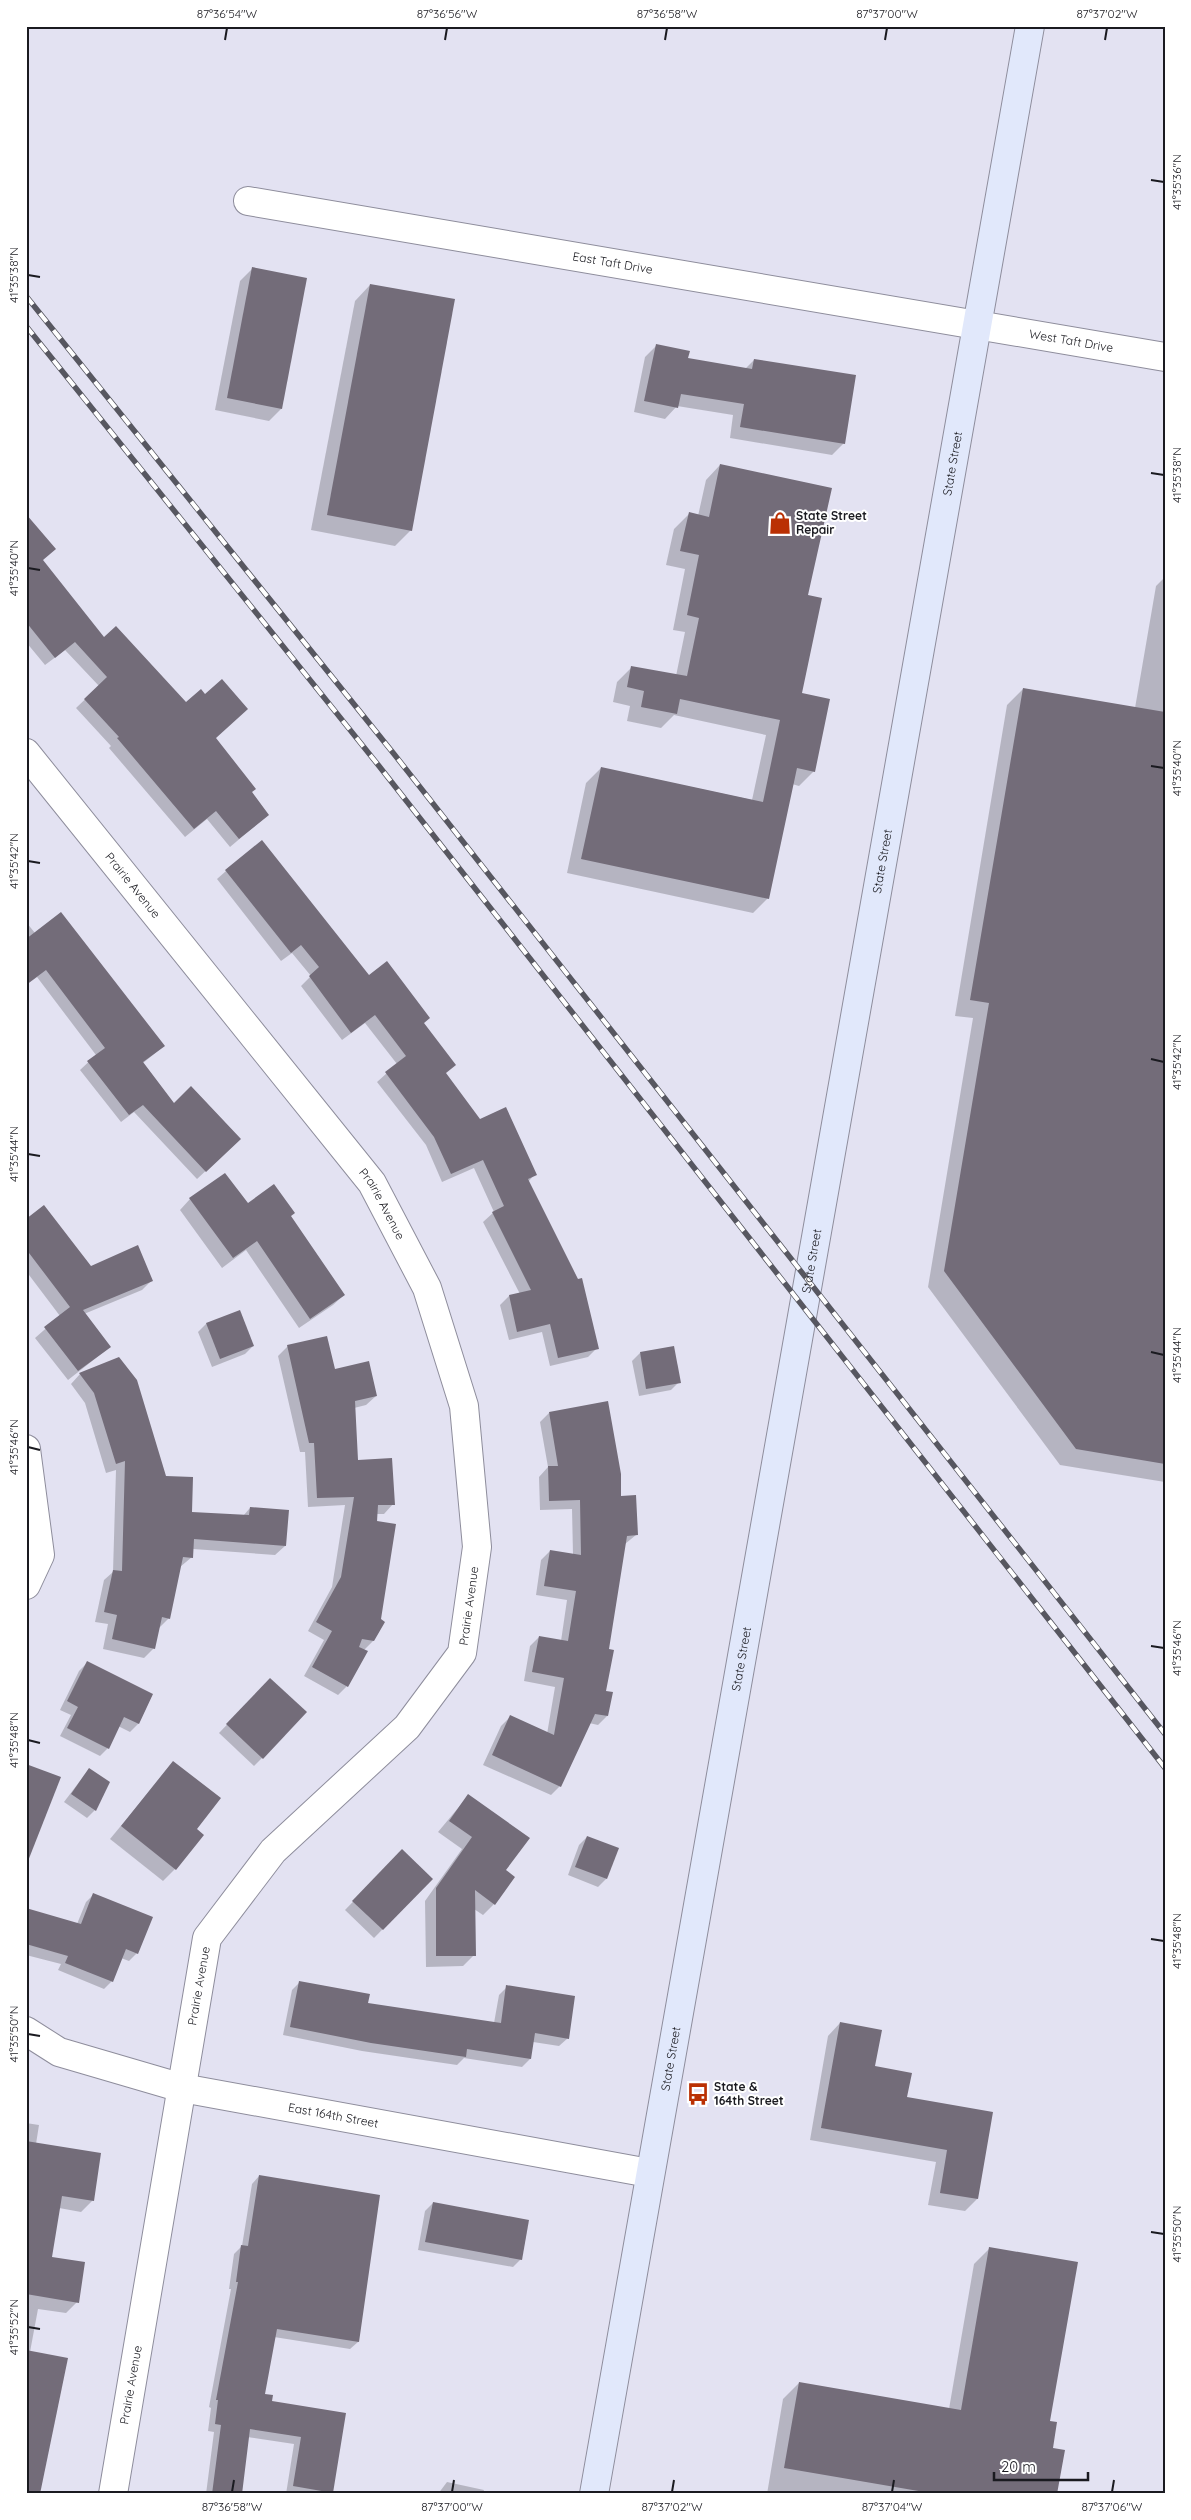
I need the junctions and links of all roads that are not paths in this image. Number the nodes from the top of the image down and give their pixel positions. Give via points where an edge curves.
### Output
1 (1030, 26) edge
2 (248, 201) dead end
3 (978, 324) junction
4 (1165, 357) edge
5 (26, 753) edge
6 (26, 1449) edge
7 (26, 1585) edge
8 (26, 2031) edge
9 (182, 2088) junction
10 (649, 2173) junction
11 (113, 2494) edge
12 (594, 2494) edge

1 - 3 street, State Street
2 - 3 street, East Taft Drive
3 - 4 street, West Taft Drive
3 - 10 street, State Street
5 - 9 street, Prairie Avenue via 372,1183 427,1288 464,1406 477,1547 462,1653 407,1727 273,1851 208,1938
6 - 7 street via 40,1555
8 - 9 street, East 164th Street via 59,2052
9 - 10 street, East 164th Street
9 - 11 street, Prairie Avenue
10 - 12 street, State Street

